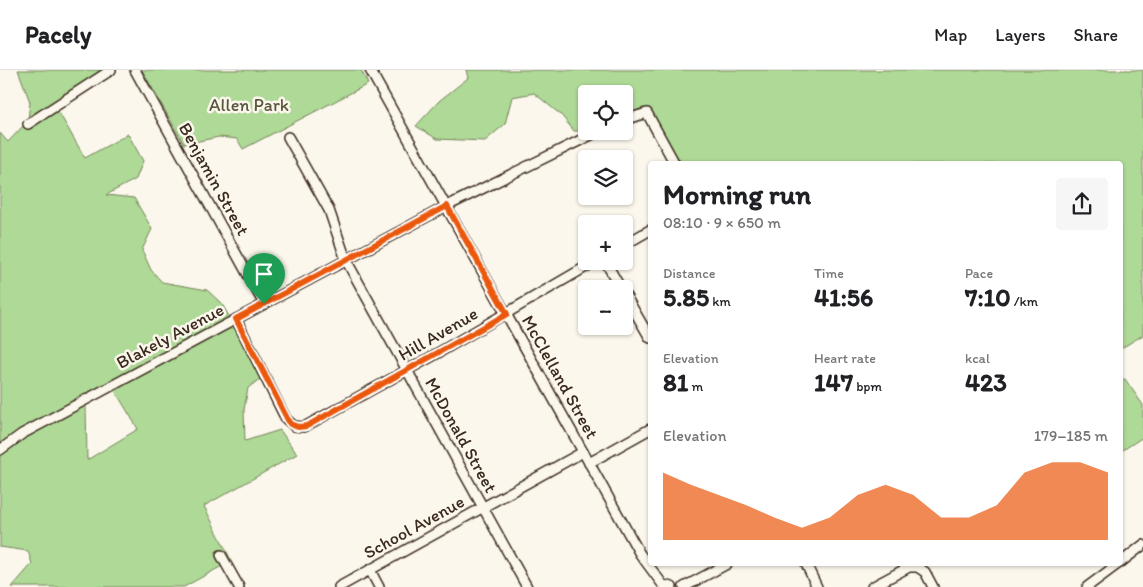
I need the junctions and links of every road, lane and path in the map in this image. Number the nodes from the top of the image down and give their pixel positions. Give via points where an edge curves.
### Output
1 (111, 70) edge
2 (135, 70) edge
3 (370, 70) edge
4 (633, 117) edge
5 (28, 124) dead end
6 (288, 137) dead end
7 (581, 140) edge
8 (673, 161) edge
9 (447, 206) junction
10 (648, 231) edge
11 (633, 240) edge
12 (346, 260) junction
13 (581, 270) edge
14 (264, 304) junction
15 (633, 309) edge
16 (507, 314) junction
17 (236, 319) junction
18 (648, 335) edge
19 (407, 371) junction
20 (648, 431) edge
21 (0, 450) edge
22 (583, 452) junction
23 (589, 463) junction
24 (482, 508) junction
25 (1143, 545) edge
26 (220, 555) dead end
27 (1123, 560) edge
28 (648, 564) edge
29 (649, 566) edge
30 (723, 566) edge
31 (807, 566) edge
32 (912, 566) edge
33 (916, 566) edge
34 (1115, 566) edge
35 (370, 570) junction
36 (665, 586) edge
37 (239, 587) edge
38 (339, 587) edge
39 (379, 587) edge
40 (527, 587) edge
41 (684, 587) edge
42 (817, 587) edge
43 (872, 587) edge
44 (933, 587) edge
45 (1087, 587) edge

1 - 5 street
2 - 14 street, Benjamin Street
3 - 9 street, McClelland Street
4 - 8 street via 646,113
6 - 12 street, McDonald Street via 329,210
7 - 9 street, Blakely Avenue
9 - 12 street, Blakely Avenue
9 - 16 street, McClelland Street
10 - 11 street
12 - 14 street, Blakely Avenue
12 - 19 street, McDonald Street
13 - 16 street, Hill Avenue
14 - 17 street, Blakely Avenue
15 - 18 street
16 - 19 street, Hill Avenue
16 - 22 street, McClelland Street
17 - 19 street, Hill Avenue via 286,419 294,426 307,426
17 - 21 street, Blakely Avenue via 22,434
19 - 24 street, McDonald Street
20 - 23 street
22 - 23 street, McClelland Street
22 - 24 street, School Avenue
23 - 28 street, McClelland Street
24 - 35 street, School Avenue
24 - 40 street, McDonald Street
25 - 27 street
26 - 37 street
29 - 36 street, McClelland Street
30 - 41 street
31 - 42 street
32 - 43 street
33 - 44 street via 925,572
34 - 45 street
35 - 38 street, School Avenue
35 - 39 street

